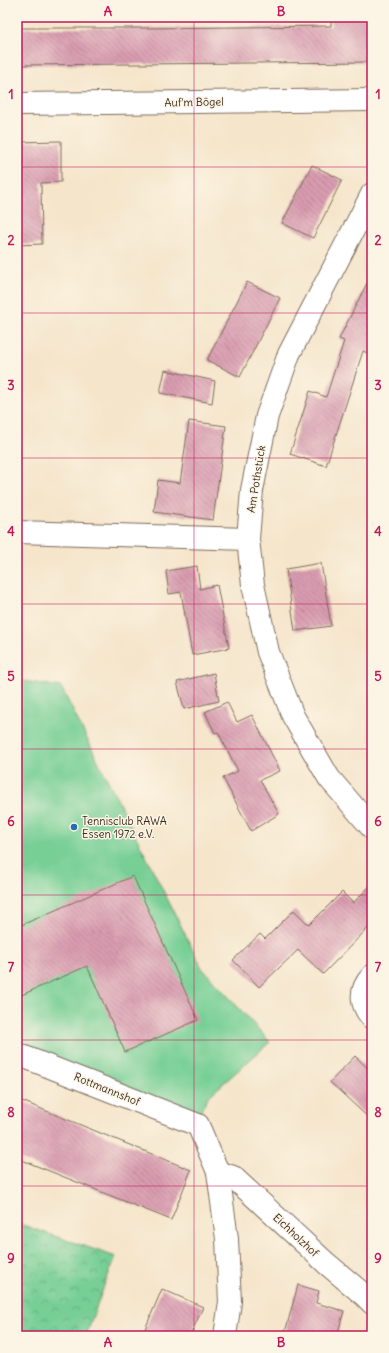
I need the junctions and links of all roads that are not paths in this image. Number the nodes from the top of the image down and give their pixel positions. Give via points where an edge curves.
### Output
1 (372, 100) edge
2 (17, 104) edge
3 (372, 194) edge
4 (17, 532) edge
5 (248, 539) junction
6 (372, 828) edge
7 (367, 985) edge
8 (372, 1018) edge
9 (17, 1054) edge
10 (218, 1172) junction
11 (372, 1303) edge
12 (225, 1336) edge

1 - 2 street, Auf'm Bögel
3 - 5 street, Am Pothstück via 289,354 267,416 252,490
4 - 5 street
5 - 6 street, Am Pothstück via 253,585 268,652 293,716 329,778
7 - 8 street via 364,1006
9 - 10 street, Rottmannshof via 198,1125
10 - 11 street, Eichholzhof via 233,1177
10 - 12 street via 227,1239 230,1302

